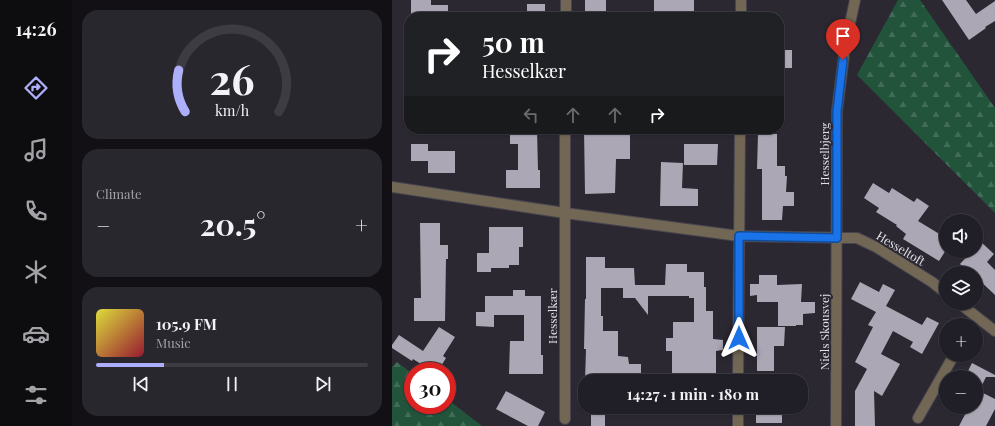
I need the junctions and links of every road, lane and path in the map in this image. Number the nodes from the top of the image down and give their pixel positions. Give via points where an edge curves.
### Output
1 (566, 0) edge
2 (741, 0) edge
3 (855, 0) edge
4 (566, 12) edge
5 (741, 12) edge
6 (565, 134) edge
7 (740, 134) edge
8 (392, 187) edge
9 (565, 213) junction
10 (739, 236) junction
11 (837, 238) junction
12 (939, 288) edge
13 (964, 310) edge
14 (971, 318) edge
15 (983, 326) edge
16 (995, 331) edge
17 (950, 362) edge
18 (738, 374) edge
19 (738, 414) edge
20 (918, 418) dead end
21 (564, 419) dead end
22 (738, 426) edge
23 (836, 426) edge

1 - 4 street
2 - 5 street
3 - 11 street, Hesselbjerg via 845,46 837,111
6 - 9 street, Hesselkær
7 - 10 street
8 - 9 street
9 - 10 street
9 - 21 street, Hesselkær
10 - 11 street
10 - 18 street
11 - 12 street, Hesseltoft via 857,238 876,247
11 - 23 street, Niels Skousvej
13 - 14 street
15 - 16 street
17 - 20 street
19 - 22 street

